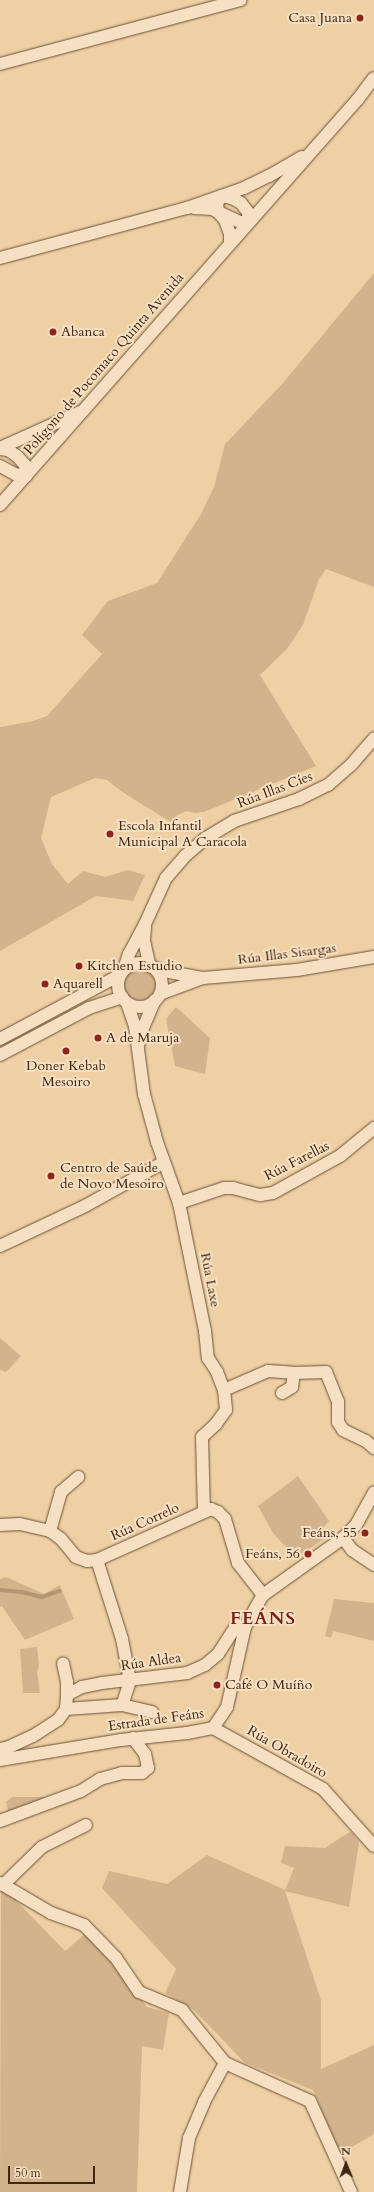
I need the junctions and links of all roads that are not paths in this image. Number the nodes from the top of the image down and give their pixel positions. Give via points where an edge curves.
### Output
1 (241, 0) edge
2 (0, 64) edge
3 (374, 78) edge
4 (374, 84) edge
5 (358, 99) junction
6 (312, 151) junction
7 (222, 196) junction
8 (187, 208) junction
9 (218, 212) junction
10 (249, 222) junction
11 (230, 244) junction
12 (0, 258) edge
13 (83, 410) junction
14 (0, 449) edge
15 (0, 466) edge
16 (26, 476) junction
17 (0, 500) edge
18 (374, 739) edge
19 (145, 924) junction
20 (374, 957) edge
21 (151, 966) junction
22 (122, 972) junction
23 (203, 978) junction
24 (157, 997) junction
25 (124, 1000) junction
26 (0, 1039) edge
27 (138, 1046) junction
28 (0, 1055) edge
29 (374, 1128) edge
30 (164, 1162) junction
31 (179, 1203) junction
32 (0, 1246) edge
33 (294, 1373) junction
34 (224, 1390) junction
35 (282, 1393) dead end
36 (374, 1448) edge
37 (78, 1477) dead end
38 (374, 1493) edge
39 (204, 1512) junction
40 (0, 1525) edge
41 (50, 1531) junction
42 (343, 1538) junction
43 (97, 1560) junction
44 (374, 1565) edge
45 (263, 1595) junction
46 (245, 1626) junction
47 (62, 1663) dead end
48 (130, 1680) junction
49 (67, 1695) junction
50 (122, 1705) junction
51 (66, 1709) junction
52 (152, 1712) dead end
53 (213, 1728) junction
54 (133, 1738) junction
55 (0, 1749) edge
56 (0, 1760) edge
57 (0, 1821) edge
58 (86, 1825) dead end
59 (374, 1846) edge
60 (2, 1884) edge
61 (225, 2063) junction
62 (180, 2192) edge
63 (351, 2192) edge

1 - 2 street
3 - 5 street, Polígono de Pocomaco Quinta Avenida
4 - 5 street, Polígono de Pocomaco Quinta Avenida
5 - 6 street, Polígono de Pocomaco Quinta Avenida
6 - 7 street via 269,176
6 - 10 street, Polígono de Pocomaco Quinta Avenida
7 - 8 street
7 - 9 street via 217,203
7 - 10 street via 241,203 248,212
8 - 9 street via 212,209
8 - 12 street
9 - 10 street via 240,222
9 - 11 street via 225,220 230,234
10 - 11 street, Polígono de Pocomaco Quinta Avenida
11 - 13 street, Polígono de Pocomaco Quinta Avenida
13 - 14 street
13 - 16 street, Polígono de Pocomaco Quinta Avenida
14 - 16 street via 8,450 17,456 25,465
15 - 16 street via 15,474
16 - 17 street, Polígono de Pocomaco Quinta Avenida
18 - 19 street, Rúa Illas Cíes via 351,765 328,785 299,799 234,821 206,838 185,856 166,878
19 - 21 street, Rúa Illas Cíes via 144,941
19 - 22 street, Rúa Illas Cíes
20 - 23 street, Rúa Illas Sisargas via 297,970
21 - 22 street via 138,963
21 - 23 street, Rúa Illas Sisargas
21 - 24 street via 161,979
22 - 25 street via 118,983
22 - 26 street
23 - 24 street, Rúa Illas Sisargas
24 - 25 street via 142,1006
24 - 27 street, Rúa Laxe
25 - 27 street, Rúa Laxe via 135,1026
25 - 28 street via 95,1006
27 - 30 street, Rúa Laxe via 144,1094
29 - 31 street, Rúa Farellas via 340,1156 273,1192 260,1195 224,1188
30 - 31 street, Rúa Laxe
30 - 32 street via 85,1206
31 - 34 street, Rúa Laxe via 208,1358
33 - 34 street via 268,1371
33 - 35 street via 292,1387
33 - 36 street via 326,1372 338,1401 338,1422 343,1430 366,1441
34 - 39 street, Rúa Laxe via 226,1410 202,1437
37 - 41 street via 61,1492
38 - 42 street, Estrada de Feáns via 356,1525
39 - 43 street, Rúa Correlo
39 - 45 street via 218,1512 225,1520 238,1562
40 - 41 street via 28,1525
41 - 43 street via 81,1560
42 - 44 street via 352,1550
42 - 45 street, Estrada de Feáns
43 - 48 street via 122,1640
45 - 46 street, Estrada de Feáns
46 - 48 street, Rúa Aldea via 236,1626 218,1654 205,1666 186,1673
46 - 53 street, Estrada de Feáns via 227,1707
47 - 49 street via 67,1682
48 - 49 street, Rúa Aldea via 82,1687
48 - 50 street
49 - 51 street
50 - 51 street
50 - 52 street
51 - 55 street via 58,1720 33,1736
53 - 54 street, Estrada de Feáns
53 - 59 street, Rúa Obradoiro via 323,1789
54 - 56 street, Estrada de Feáns
54 - 57 street via 145,1754 148,1768 142,1773 122,1773 100,1779 81,1792
58 - 60 street via 42,1847
60 - 61 street via 51,1913 84,1925 116,1958 139,1992 182,2010
61 - 62 street via 204,2102 189,2138
61 - 63 street via 310,2101

